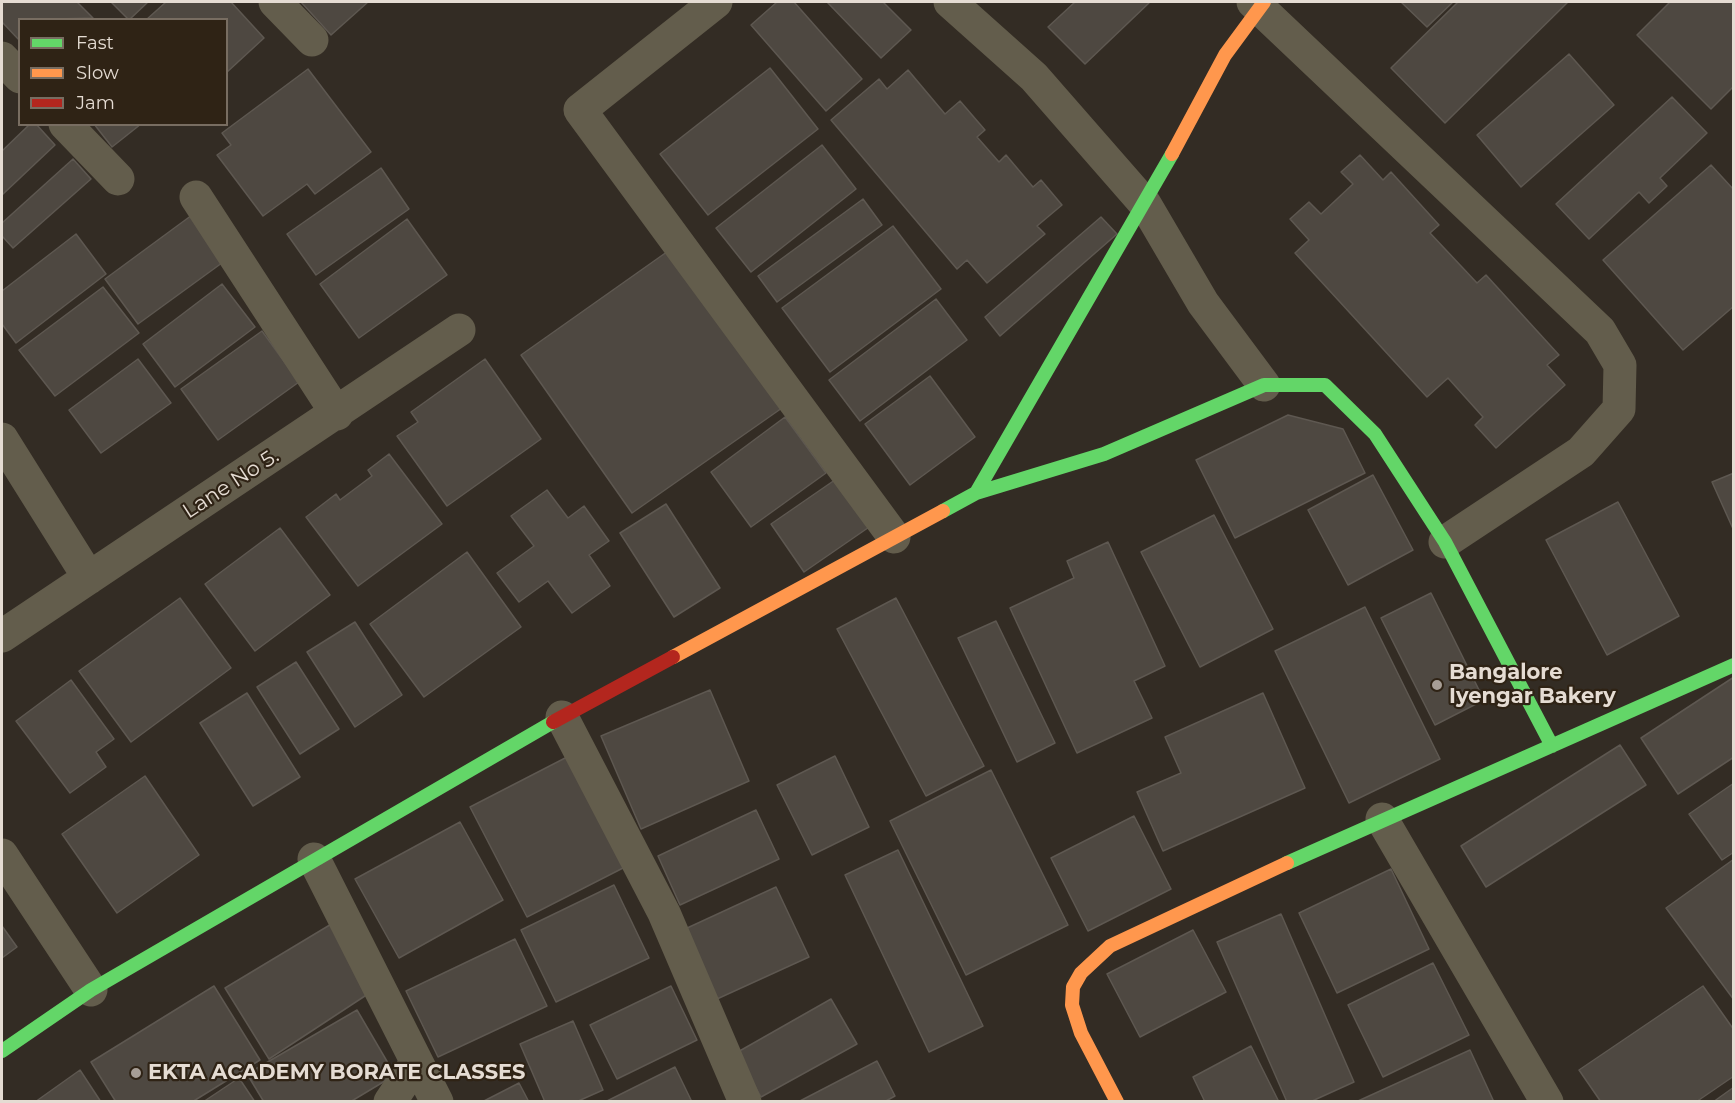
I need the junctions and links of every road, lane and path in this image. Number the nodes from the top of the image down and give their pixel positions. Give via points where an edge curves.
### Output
1 (275, 2) edge
2 (716, 2) edge
3 (950, 2) edge
4 (1259, 4) edge
5 (312, 40) dead end
6 (2, 58) edge
7 (18, 75) edge
8 (68, 126) edge
9 (118, 179) dead end
10 (196, 197) dead end
11 (1145, 204) junction
12 (459, 330) dead end
13 (1264, 385) junction
14 (337, 414) junction
15 (2, 439) edge
16 (976, 493) junction
17 (894, 537) junction
18 (1445, 542) junction
19 (89, 578) junction
20 (2, 636) edge
21 (1734, 665) edge
22 (562, 717) junction
23 (1552, 746) junction
24 (1383, 819) junction
25 (2, 855) edge
26 (314, 859) junction
27 (91, 990) junction
28 (2, 1051) edge
29 (416, 1063) junction
30 (390, 1101) edge
31 (437, 1101) edge
32 (745, 1101) edge
33 (1116, 1101) edge
34 (1547, 1101) edge

1 - 5 street
2 - 17 street via 580,110
3 - 11 street via 1034,77
4 - 11 street via 1225,55
4 - 18 street via 1600,331 1620,365 1619,409 1581,452
6 - 7 street
8 - 9 street
10 - 14 street
11 - 13 street via 1203,303
11 - 16 street
12 - 14 street, Lane No 5.
13 - 16 street via 1104,454
13 - 18 street via 1325,385 1375,434
14 - 19 street, Lane No 5.
15 - 19 street
16 - 17 street
17 - 22 street
18 - 23 street
19 - 20 street, Lane No 5.
21 - 23 street
22 - 26 street
22 - 32 street via 664,913
23 - 24 street
24 - 33 street via 1110,946 1093,959 1071,996 1075,1018
24 - 34 street
25 - 27 street
26 - 27 street
26 - 29 street
27 - 28 street
29 - 30 street
29 - 31 street

